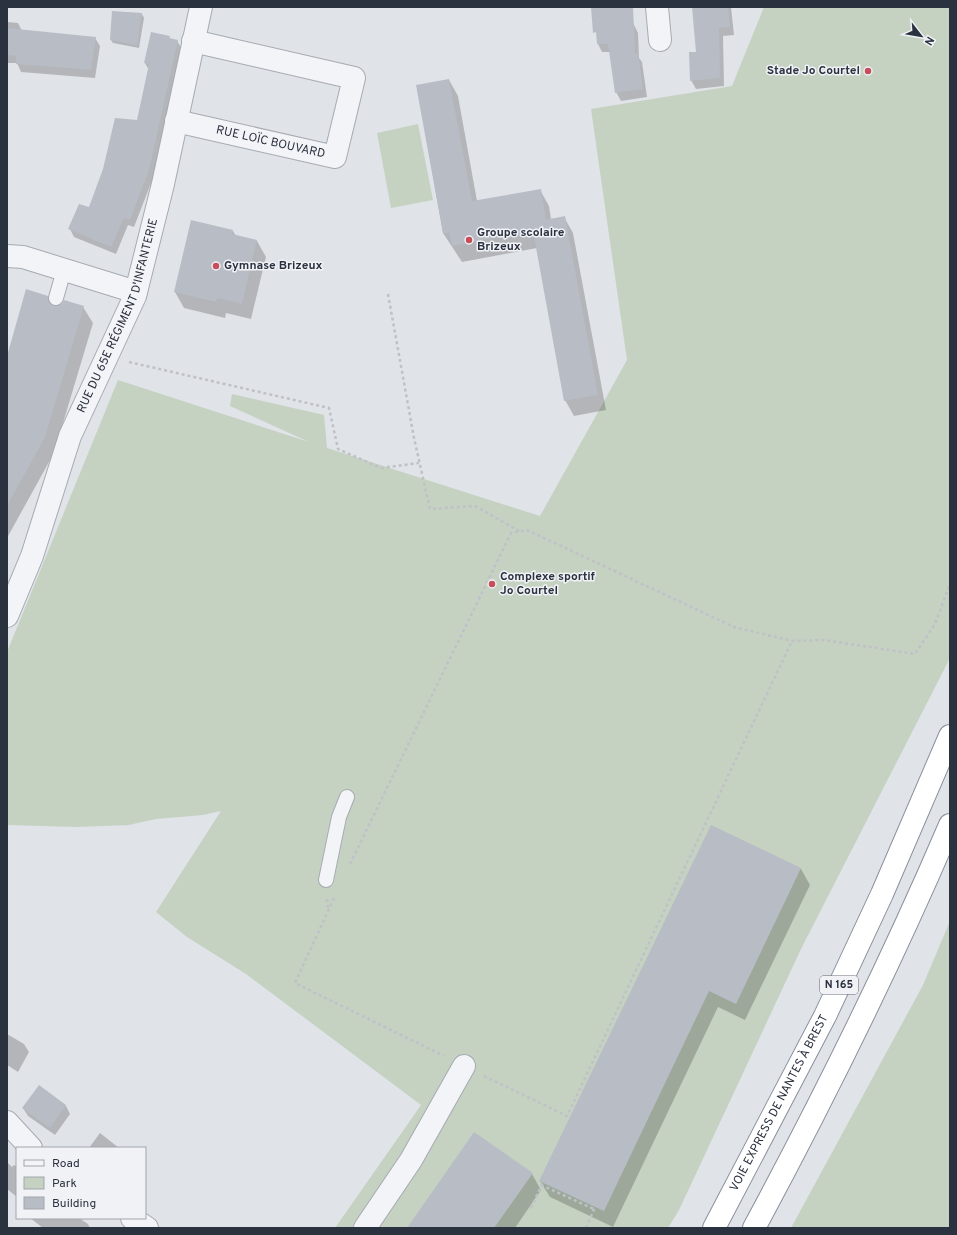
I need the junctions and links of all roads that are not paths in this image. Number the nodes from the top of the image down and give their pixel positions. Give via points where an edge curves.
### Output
1 (201, 7) edge
2 (658, 7) edge
3 (660, 40) dead end
4 (193, 41) junction
5 (176, 121) junction
6 (7, 256) edge
7 (64, 270) junction
8 (136, 292) junction
9 (56, 298) dead end
10 (7, 616) edge
11 (950, 736) edge
12 (347, 797) dead end
13 (950, 826) edge
14 (326, 880) dead end
15 (464, 1066) road end
16 (7, 1122) edge
17 (30, 1147) edge
18 (134, 1219) edge
19 (147, 1228) edge
20 (365, 1228) edge
21 (714, 1228) edge
22 (754, 1228) edge

1 - 4 street, RUE DU 65E RÉGIMENT D'INFANTERIE
2 - 3 street
4 - 5 street, RUE DU 65E RÉGIMENT D'INFANTERIE
4 - 5 street, RUE LOÏC BOUVARD via 354,78 335,157
5 - 8 street, RUE DU 65E RÉGIMENT D'INFANTERIE
6 - 7 street via 23,257
7 - 8 street
7 - 9 lane
8 - 10 street, RUE DU 65E RÉGIMENT D'INFANTERIE via 70,436 32,556
11 - 21 highway, VOIE EXPRESS DE NANTES À BREST / N 165 via 882,894 825,1016
12 - 14 lane via 339,817
13 - 22 highway, N 165 via 862,1020
15 - 20 street via 410,1160
16 - 17 street
18 - 19 street

